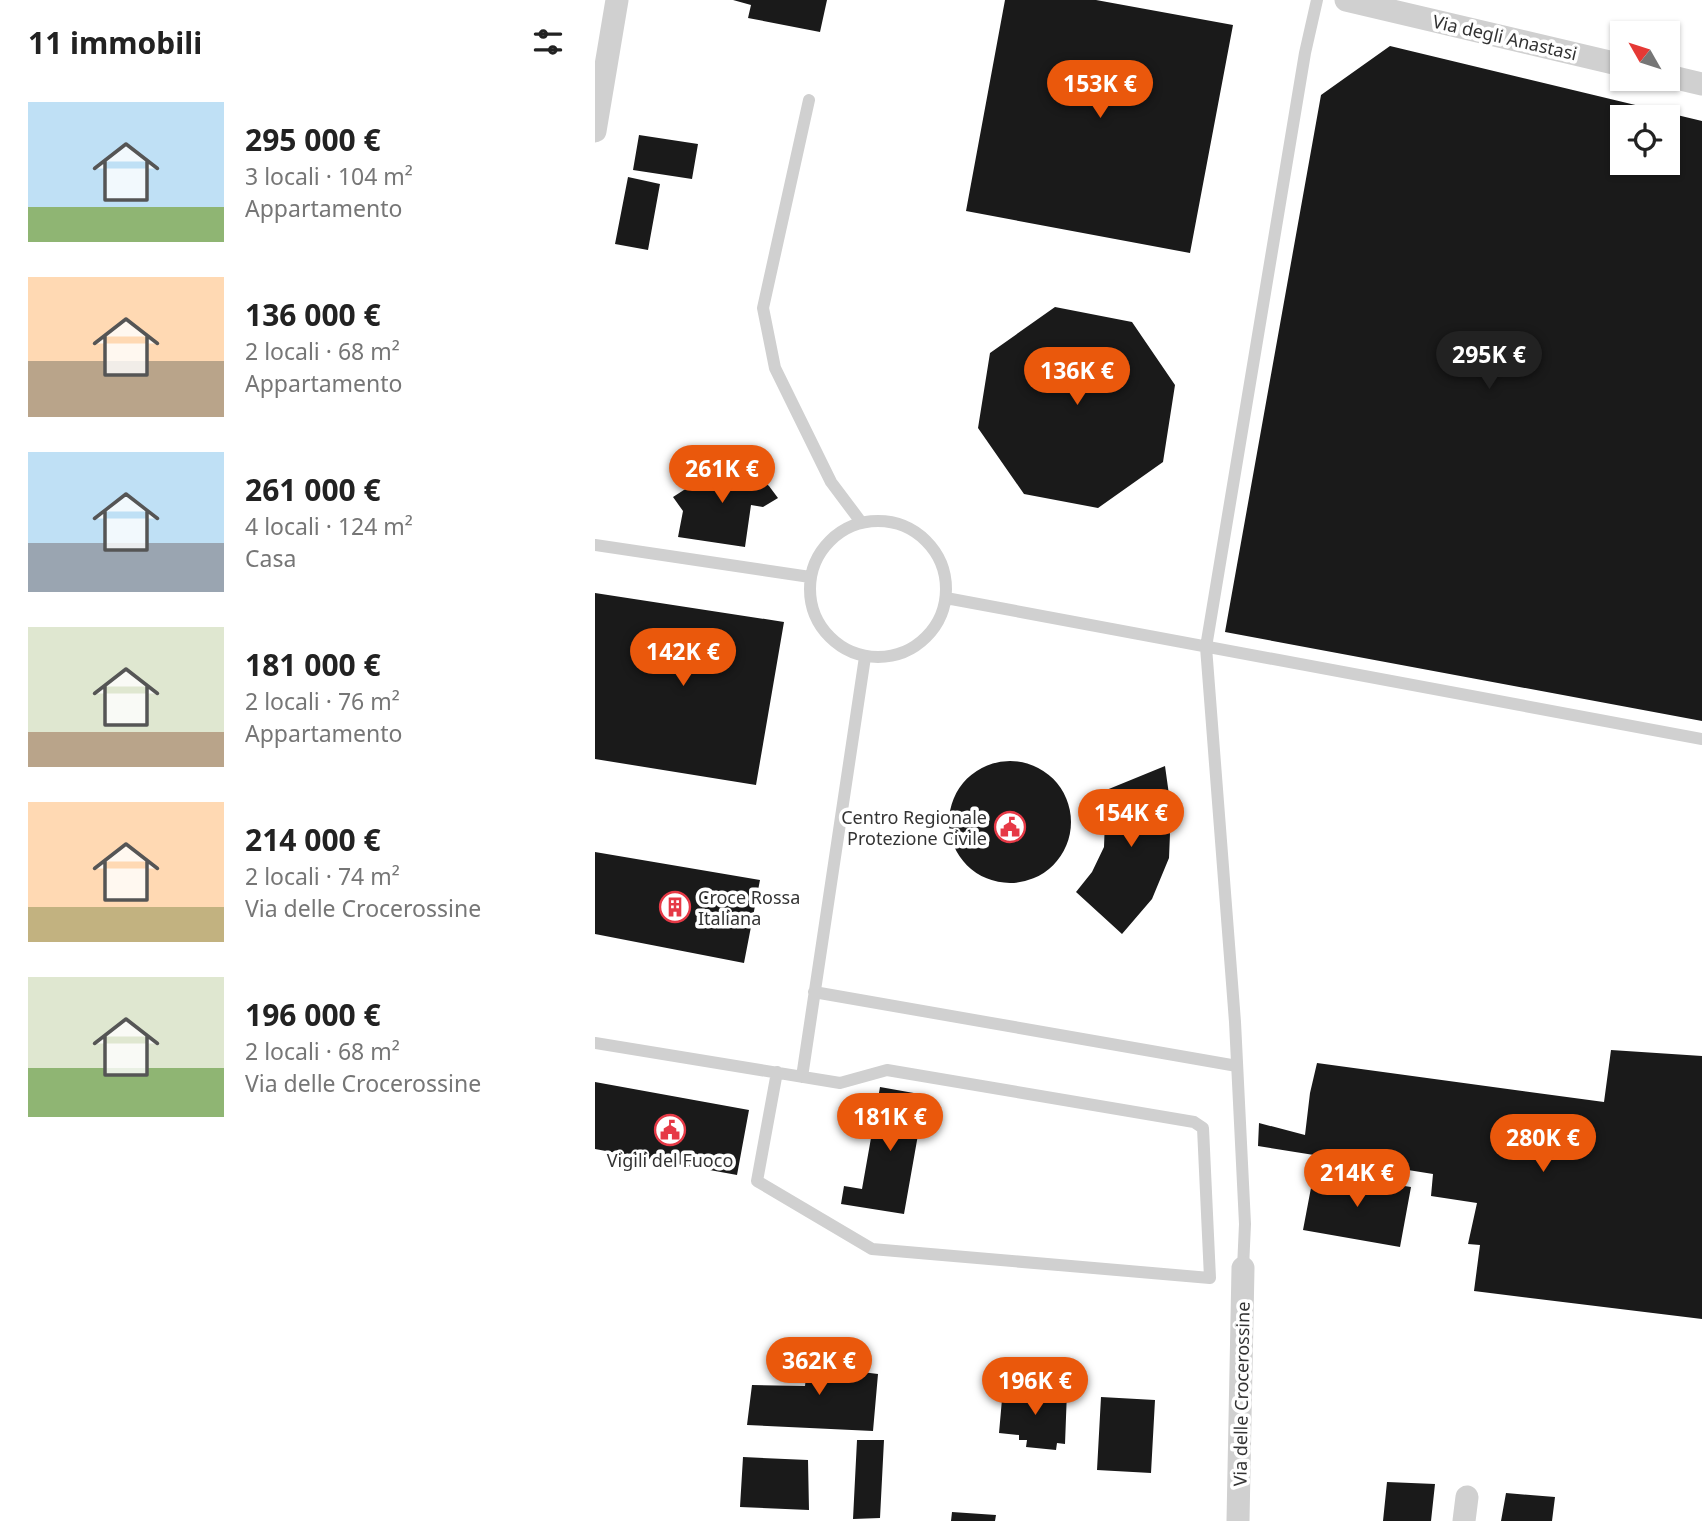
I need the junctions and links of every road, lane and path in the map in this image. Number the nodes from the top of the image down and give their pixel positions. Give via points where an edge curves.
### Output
1 (618, 0) edge
2 (1317, 0) edge
3 (1346, 0) edge
4 (1610, 62) edge
5 (1680, 79) edge
6 (1702, 84) edge
7 (809, 100) dead end
8 (595, 131) edge
9 (861, 522) junction
10 (595, 545) edge
11 (810, 576) junction
12 (946, 598) junction
13 (1206, 647) junction
14 (865, 657) junction
15 (1702, 739) edge
16 (814, 992) junction
17 (595, 1043) edge
18 (1237, 1066) junction
19 (777, 1072) junction
20 (802, 1076) junction
21 (1243, 1268) joint
22 (1468, 1497) dead end
23 (1238, 1521) edge
24 (1464, 1521) edge

1 - 8 street
2 - 13 lane
3 - 4 street, Via degli Anastasi
5 - 6 street
7 - 9 lane via 763,308 775,368 831,482
9 - 11 lane via 828,542
9 - 12 lane via 905,525 924,537 946,576
10 - 11 lane
11 - 14 lane via 810,598 828,636
12 - 13 lane
12 - 14 lane via 940,620 927,638 909,651
13 - 15 lane
13 - 18 lane
14 - 16 lane
16 - 18 lane
16 - 20 lane
17 - 19 lane
18 - 21 lane
19 - 20 lane
19 - 20 lane via 757,1181 872,1249 1210,1278 1203,1128 1194,1122 887,1070 840,1083
21 - 23 street, Via delle Crocerossine
22 - 24 street

